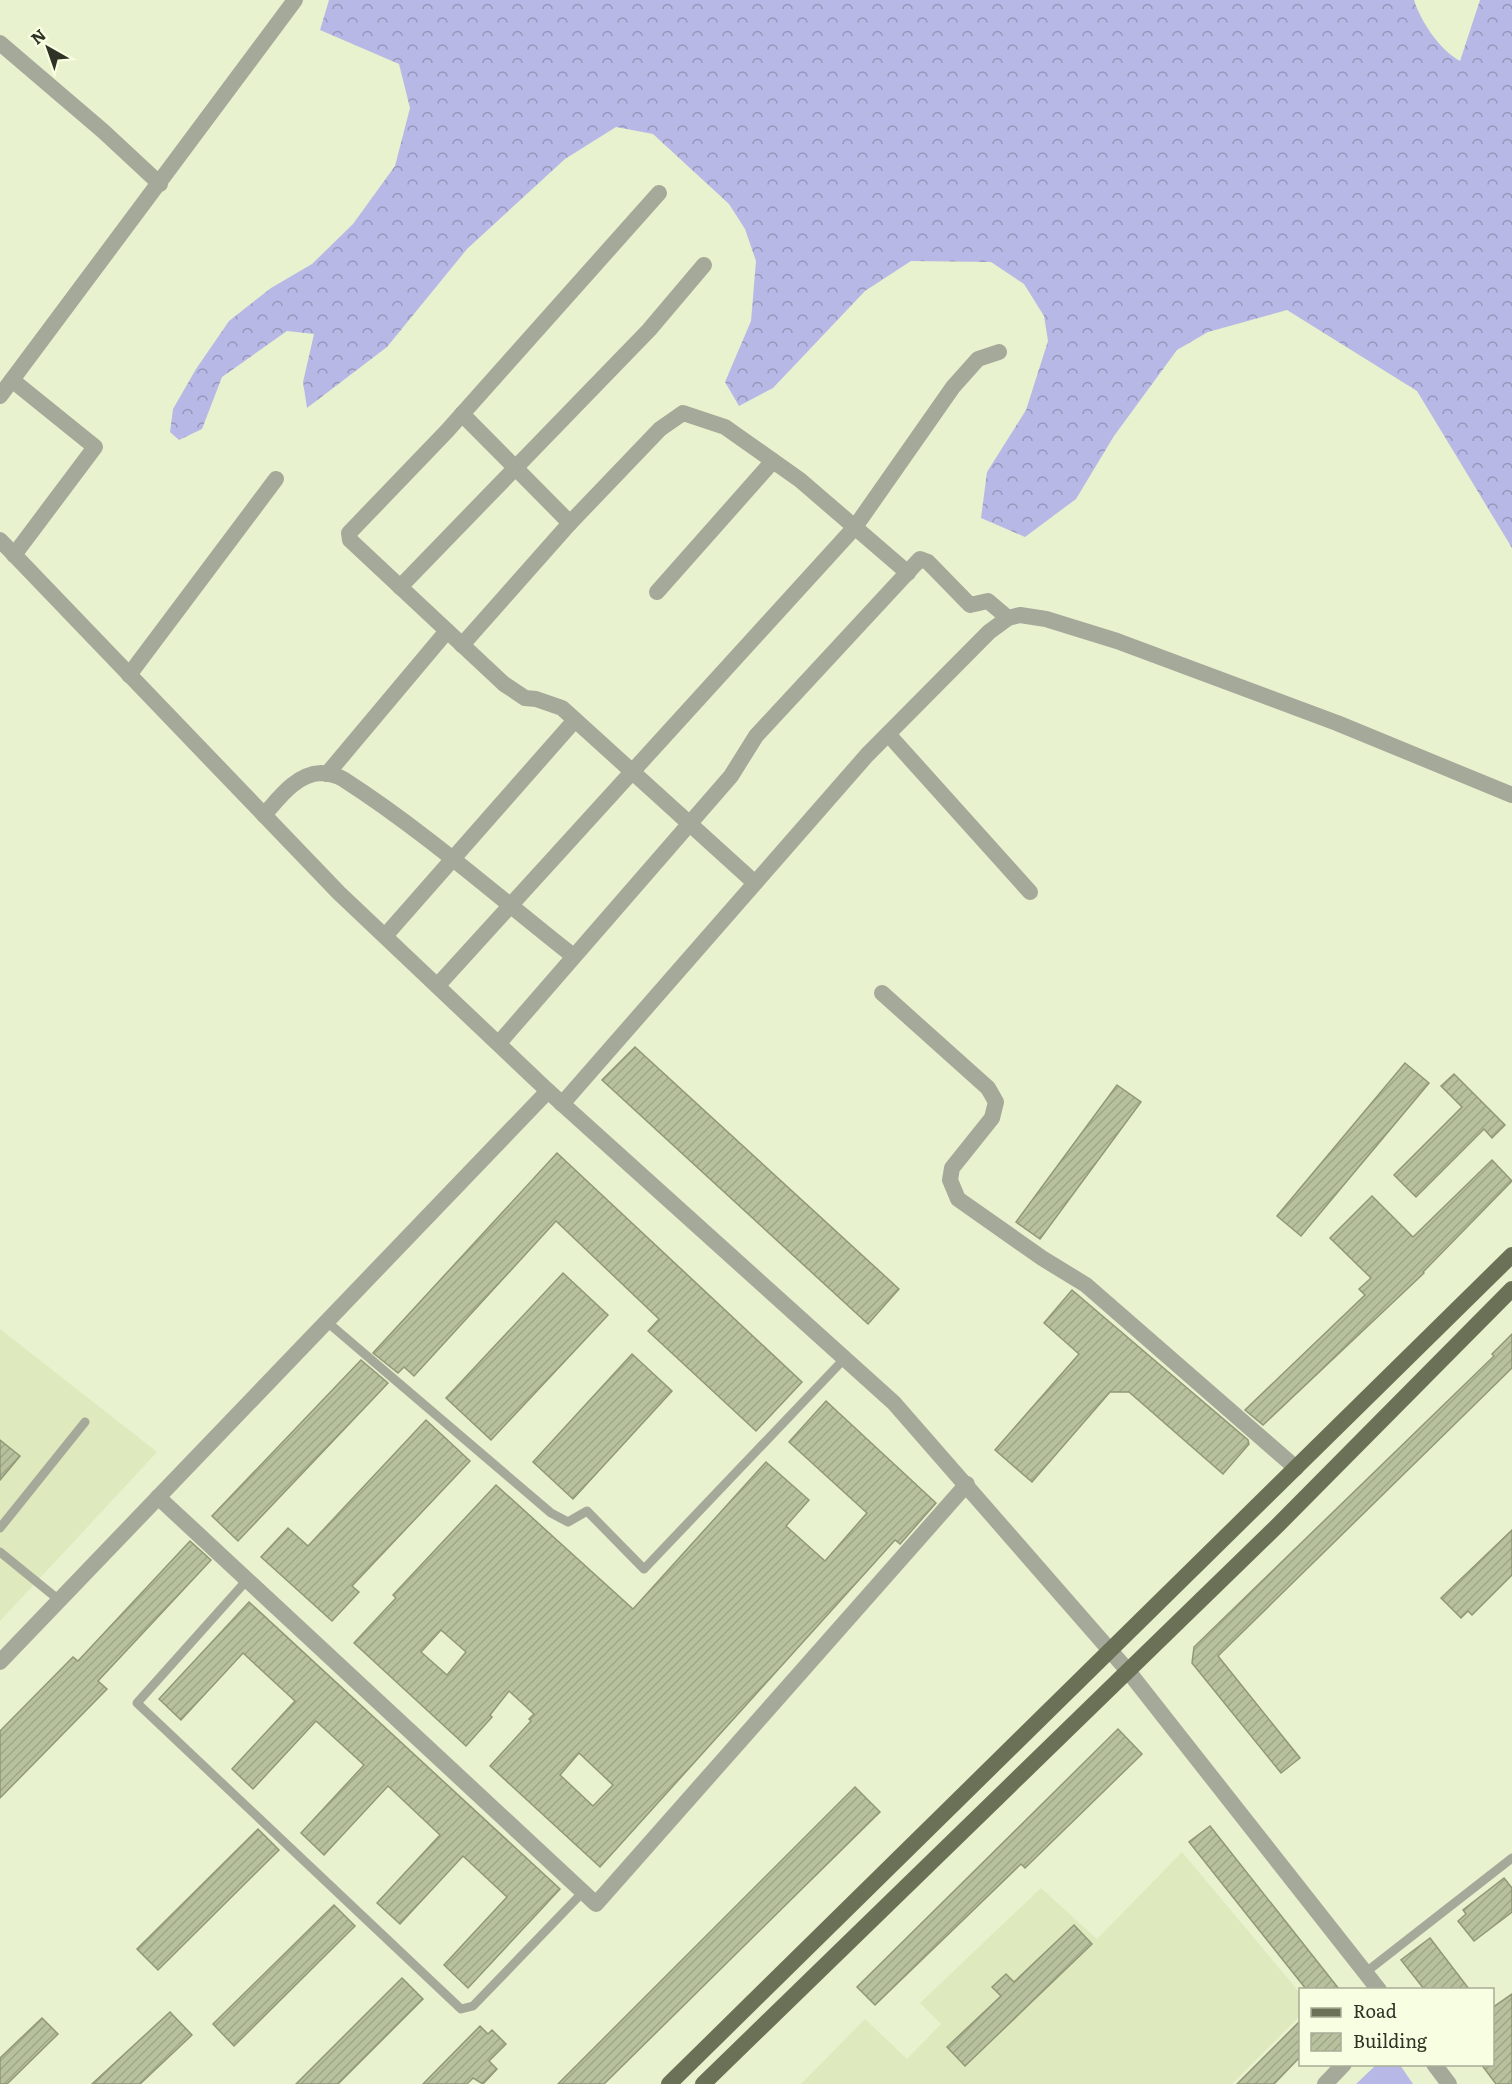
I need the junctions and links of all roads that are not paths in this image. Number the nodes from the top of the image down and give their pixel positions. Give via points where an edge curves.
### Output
1 (295, 0) edge
2 (0, 43) edge
3 (160, 184) junction
4 (659, 193) dead end
5 (704, 265) dead end
6 (999, 352) dead end
7 (12, 380) junction
8 (0, 396) edge
9 (462, 414) junction
10 (773, 461) junction
11 (514, 467) junction
12 (276, 478) dead end
13 (570, 523) junction
14 (855, 527) junction
15 (0, 540) edge
16 (14, 555) junction
17 (908, 573) junction
18 (400, 587) junction
19 (657, 591) dead end
20 (1008, 618) junction
21 (447, 631) junction
22 (462, 645) junction
23 (129, 675) junction
24 (575, 720) junction
25 (888, 734) junction
26 (632, 772) junction
27 (327, 774) junction
28 (1512, 795) edge
29 (264, 815) junction
30 (688, 824) junction
31 (452, 859) junction
32 (755, 883) junction
33 (1030, 892) dead end
34 (510, 906) junction
35 (385, 936) junction
36 (572, 956) junction
37 (438, 985) junction
38 (882, 993) dead end
39 (498, 1043) junction
40 (548, 1091) junction
41 (562, 1104) junction
42 (1512, 1255) edge
43 (1512, 1289) edge
44 (326, 1321) junction
45 (846, 1357) junction
46 (85, 1422) dead end
47 (1296, 1468) junction
48 (967, 1484) junction
49 (158, 1497) junction
50 (0, 1528) edge
51 (0, 1552) edge
52 (247, 1580) junction
53 (59, 1600) junction
54 (1111, 1651) junction
55 (0, 1662) edge
56 (1128, 1671) junction
57 (1512, 1858) edge
58 (583, 1892) junction
59 (1366, 1972) junction
60 (1378, 1988) edge
61 (1342, 2066) edge
62 (1436, 2066) edge
63 (669, 2084) edge
64 (703, 2084) edge
65 (1325, 2084) edge
66 (1449, 2084) edge

1 - 3 street
2 - 3 street
3 - 7 street
4 - 9 street
5 - 11 street via 649,330
6 - 14 street via 978,359 953,387
7 - 8 street
7 - 16 street via 95,447
9 - 11 street
9 - 18 street via 349,533 350,540
10 - 13 street via 725,427 683,412 660,429
10 - 14 street
10 - 19 street
11 - 13 street
11 - 18 street
12 - 23 street
13 - 22 street
14 - 17 street
14 - 26 street
15 - 16 street
16 - 23 street
17 - 20 street via 920,559 928,562 970,605 988,601
17 - 30 street via 756,735 731,776
18 - 21 street
20 - 25 street via 989,632
20 - 28 street via 1020,615 1046,619 1117,640 1337,723
21 - 22 street
21 - 27 street
22 - 24 street via 525,698 562,708
23 - 29 street
24 - 26 street
24 - 31 street
25 - 32 street
25 - 33 street
26 - 30 street
26 - 34 street
27 - 29 street via 302,779 287,788
27 - 31 street via 341,777
29 - 35 street
30 - 32 street
30 - 36 street
31 - 34 street
31 - 35 street
32 - 41 street
34 - 36 street
34 - 37 street
35 - 37 street
36 - 39 street
37 - 39 street
38 - 47 street via 988,1088 996,1102 992,1119 952,1168 950,1180 958,1199 1086,1285
39 - 40 street
40 - 41 street
40 - 44 street
41 - 45 street
42 - 47 main road
43 - 56 main road
44 - 45 lane via 551,1513 568,1522 587,1511 644,1569
44 - 49 street
45 - 48 street via 894,1403
46 - 50 lane
47 - 54 main road
48 - 54 street
48 - 58 street via 596,1904
49 - 52 street
49 - 53 street
51 - 53 lane
52 - 58 street
52 - 58 lane via 137,1703 461,2009 473,2006
53 - 55 street
54 - 56 street
54 - 63 main road
56 - 59 street
56 - 64 main road
57 - 59 lane
59 - 60 street
61 - 65 street
62 - 66 street

